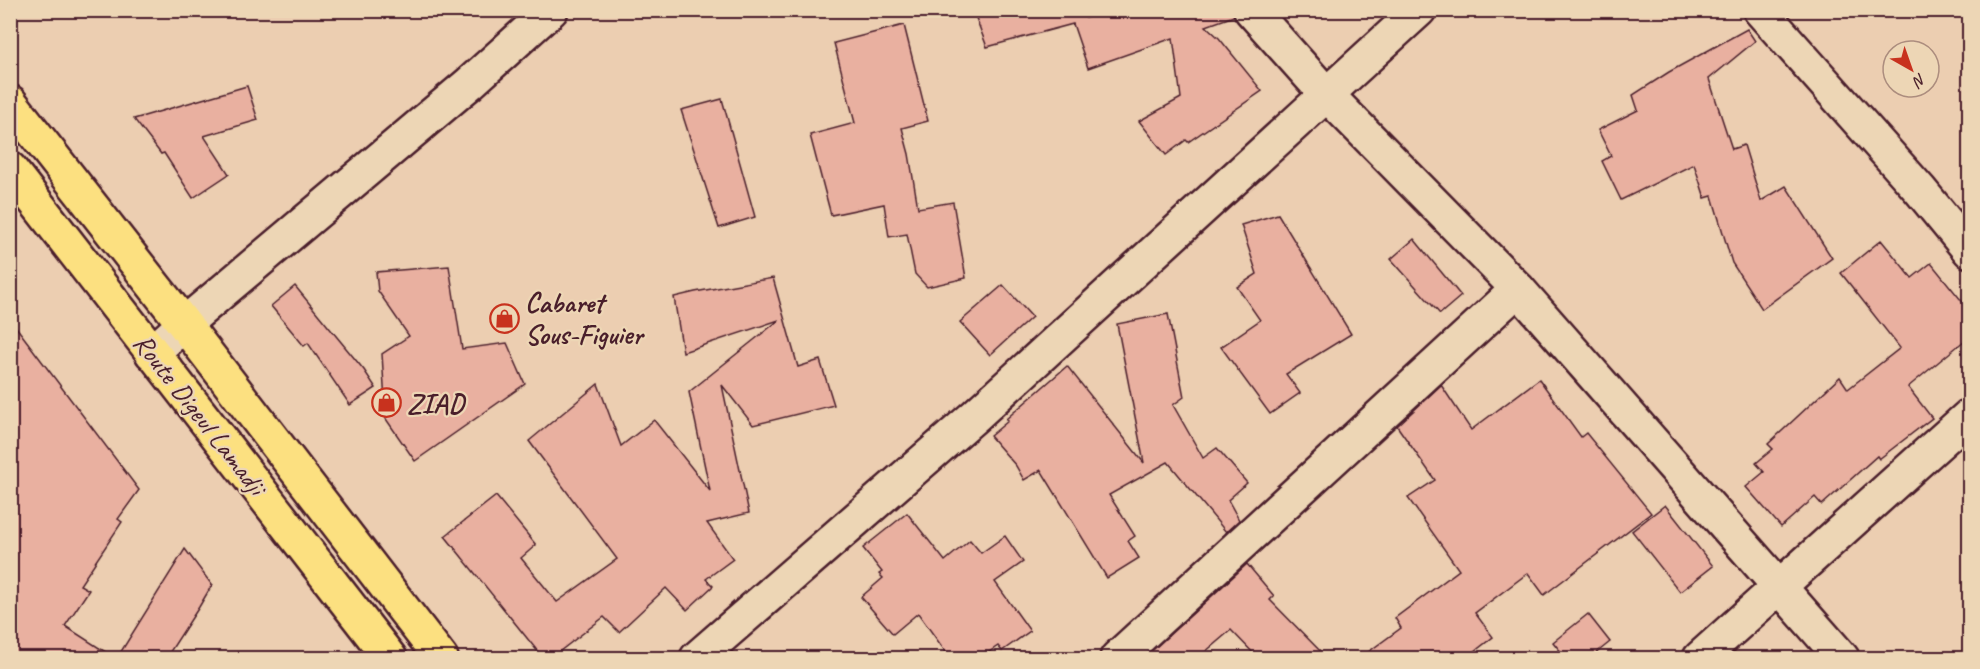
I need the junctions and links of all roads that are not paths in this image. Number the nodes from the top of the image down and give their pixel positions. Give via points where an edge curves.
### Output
1 (551, 10) edge
2 (1251, 10) edge
3 (1419, 10) edge
4 (1760, 10) edge
5 (1326, 94) junction
6 (10, 102) edge
7 (10, 169) edge
8 (1970, 250) edge
9 (1518, 289) junction
10 (184, 324) junction
11 (153, 353) junction
12 (1970, 415) edge
13 (1778, 586) junction
14 (390, 658) edge
15 (441, 658) edge
16 (697, 658) edge
17 (1117, 658) edge
18 (1700, 658) edge
19 (1842, 658) edge

1 - 10 street
2 - 5 street
3 - 5 street
4 - 8 street
5 - 9 street
5 - 16 street via 976,415
6 - 10 main road
7 - 11 main road, Route Digeul Lamadji
9 - 13 street
9 - 17 street
10 - 11 street
10 - 15 main road
11 - 14 main road, Route Digeul Lamadji
12 - 13 street
13 - 18 street
13 - 19 street

